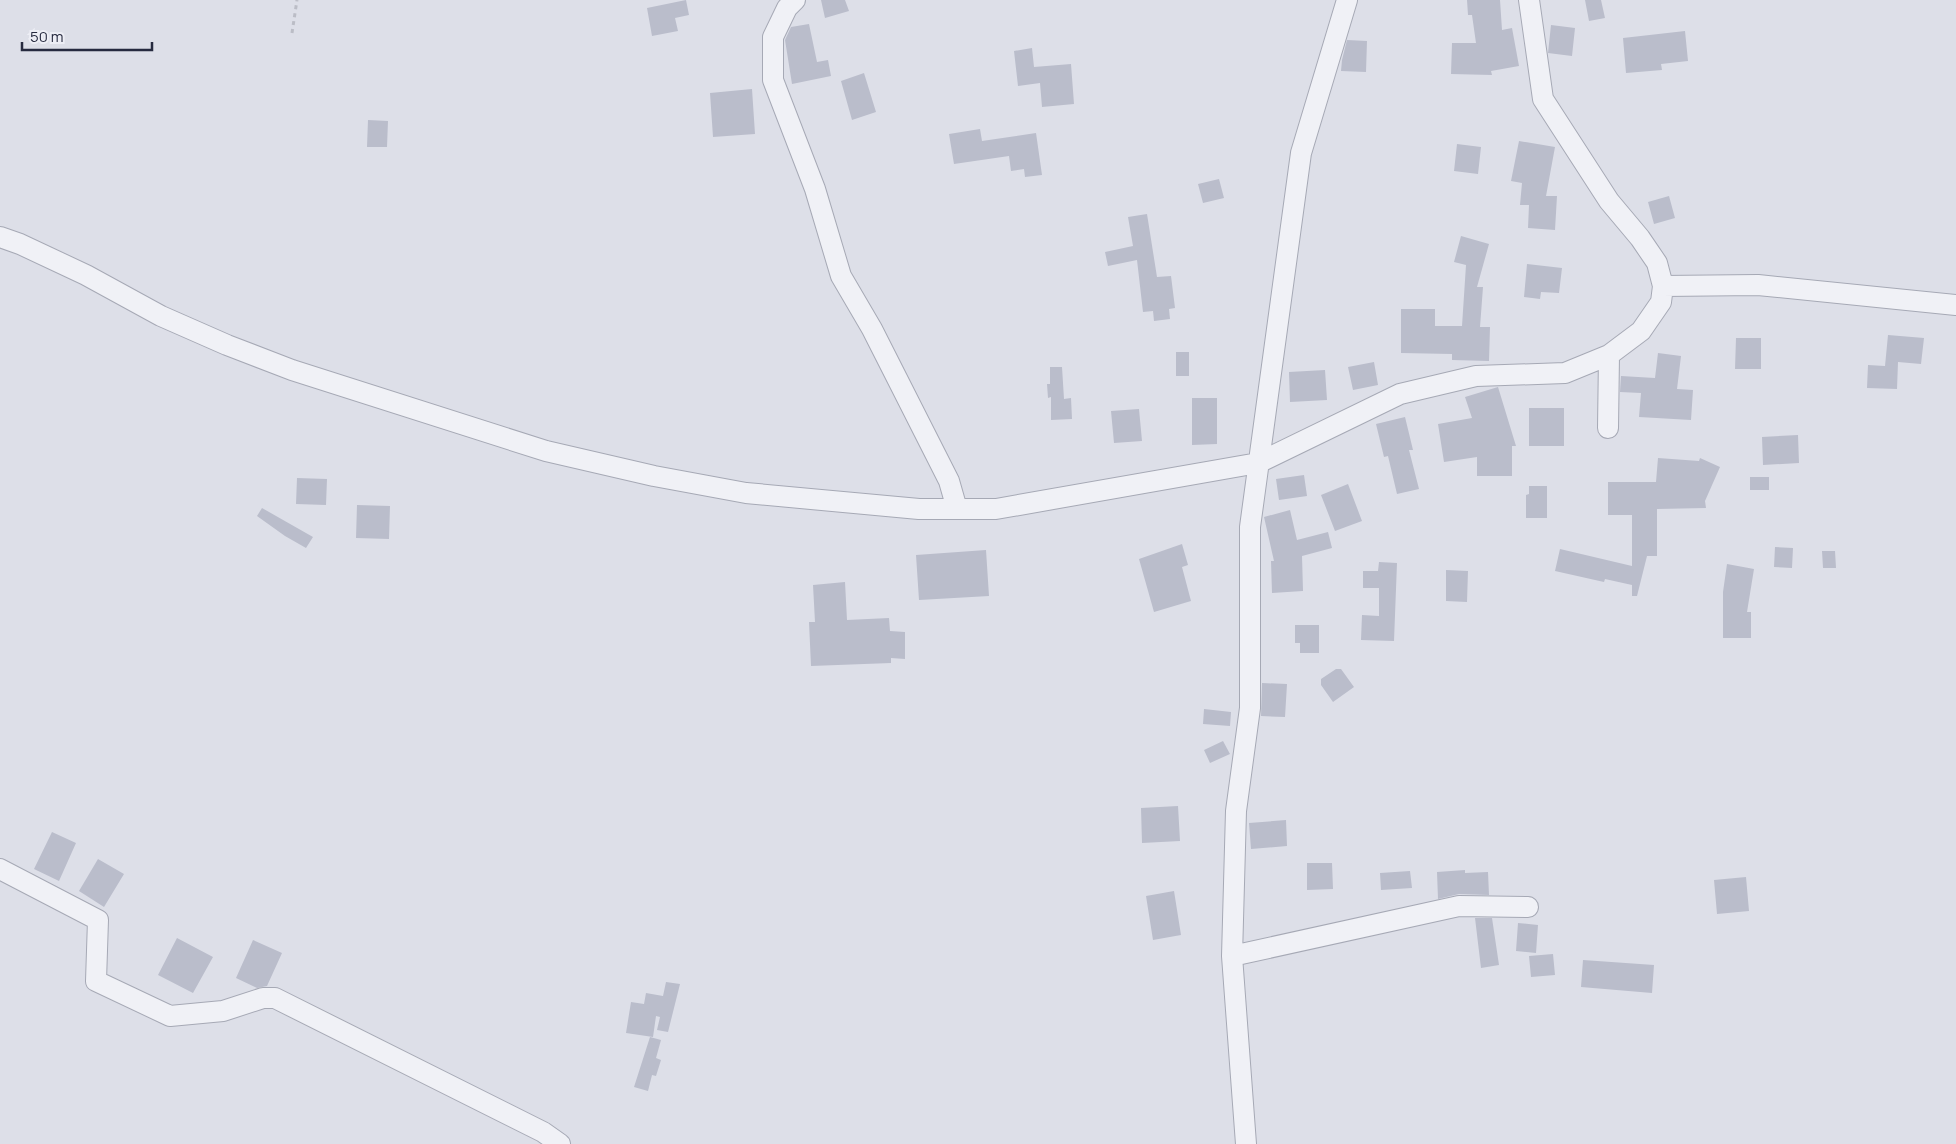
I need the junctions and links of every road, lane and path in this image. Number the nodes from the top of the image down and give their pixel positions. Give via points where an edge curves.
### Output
1 (297, 0) edge
2 (795, 0) edge
3 (1347, 0) edge
4 (1529, 0) edge
5 (292, 33) dead end
6 (0, 237) edge
7 (1663, 286) junction
8 (1956, 305) edge
9 (1609, 355) junction
10 (1608, 428) dead end
11 (1258, 463) junction
12 (957, 509) junction
13 (0, 870) edge
14 (1528, 907) dead end
15 (1232, 956) junction
16 (560, 1144) edge
17 (1246, 1144) edge

1 - 5 path
2 - 12 street via 787,8 773,37 773,80 815,189 841,276 876,337 949,481
3 - 11 street via 1301,153
4 - 7 street via 1544,99 1608,201 1640,238 1657,264
6 - 12 street via 86,275 161,316 227,345 292,370 546,451 746,493 863,505
7 - 8 street via 1758,285
7 - 9 street via 1661,302 1641,332
9 - 10 street
9 - 11 street via 1565,373 1476,376 1400,394
11 - 12 street via 996,509
11 - 15 street via 1250,527 1250,708 1236,811
13 - 16 street via 98,920 96,981 170,1016 223,1011 263,998 274,998 542,1132
14 - 15 street via 1459,906
15 - 17 street

